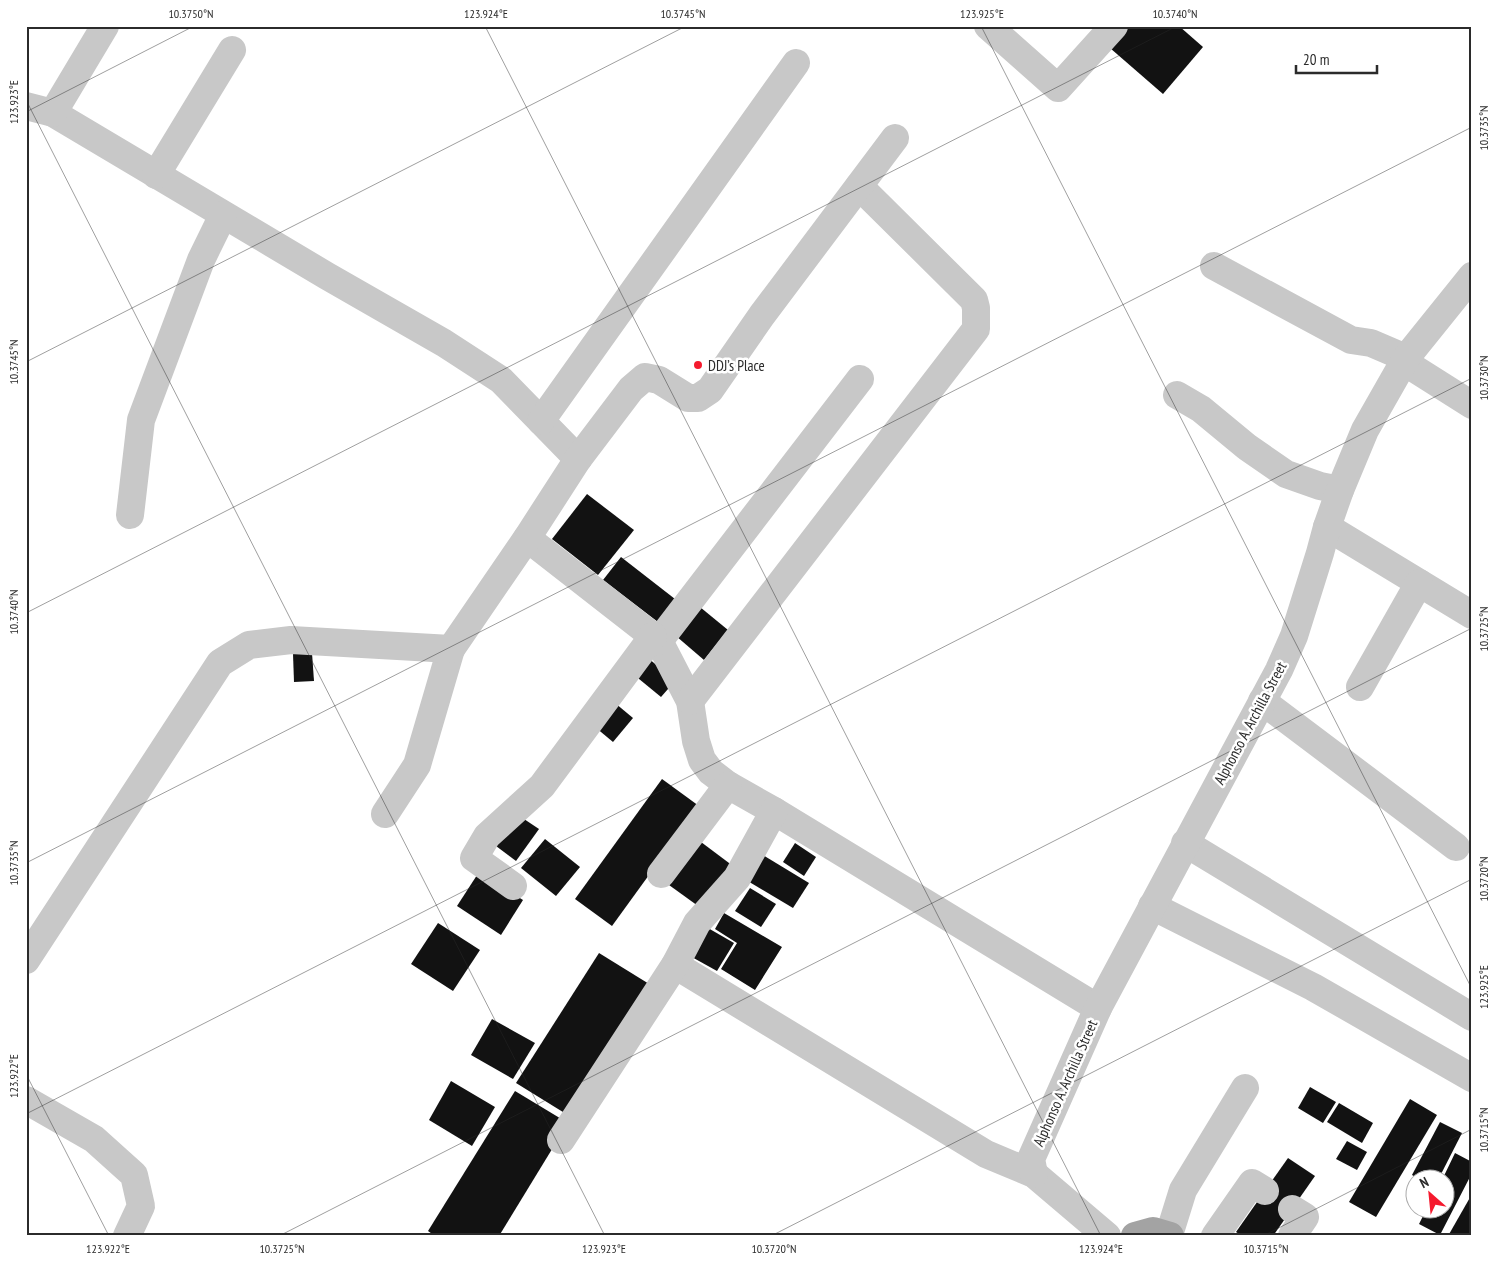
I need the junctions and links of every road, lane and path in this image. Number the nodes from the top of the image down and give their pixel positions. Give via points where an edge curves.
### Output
1 (105, 26) edge
2 (988, 26) edge
3 (1114, 26) edge
4 (232, 50) dead end
5 (796, 63) dead end
6 (26, 106) edge
7 (53, 113) junction
8 (895, 138) dead end
9 (156, 175) junction
10 (859, 186) junction
11 (223, 215) junction
12 (1214, 266) dead end
13 (1468, 287) edge
14 (1405, 360) junction
15 (860, 379) dead end
16 (1177, 395) dead end
17 (1472, 405) edge
18 (541, 421) junction
19 (578, 460) junction
20 (1340, 490) junction
21 (130, 516) dead end
22 (1326, 527) junction
23 (527, 538) junction
24 (1419, 583) junction
25 (1472, 615) edge
26 (656, 638) junction
27 (451, 650) junction
28 (1360, 687) dead end
29 (690, 701) junction
30 (1262, 701) junction
31 (728, 785) junction
32 (774, 811) junction
33 (385, 814) dead end
34 (1185, 843) junction
35 (1456, 847) dead end
36 (661, 874) dead end
37 (513, 886) dead end
38 (1152, 906) junction
39 (26, 960) edge
40 (675, 965) junction
41 (1098, 1008) junction
42 (1472, 1017) edge
43 (1472, 1078) edge
44 (1246, 1088) dead end
45 (26, 1100) edge
46 (561, 1140) dead end
47 (1034, 1174) junction
48 (1265, 1191) dead end
49 (1292, 1208) dead end
50 (1155, 1235) edge
51 (127, 1236) edge
52 (1108, 1236) edge
53 (1215, 1236) edge
54 (1292, 1236) edge

1 - 7 street
2 - 3 street via 1058,88
4 - 9 street
5 - 18 street
6 - 7 street
7 - 9 street
8 - 10 street
9 - 11 street
10 - 19 street via 710,390 698,398 688,398 660,380 645,377 631,389
10 - 29 street via 974,300 976,329
11 - 18 street via 444,343 500,380
11 - 21 street via 201,260 141,420
12 - 14 street via 1350,340 1371,343
13 - 14 street, Alphonso A. Archilla Street
14 - 17 street
14 - 20 street, Alphonso A. Archilla Street via 1365,430
15 - 26 street
16 - 20 street via 1201,409 1247,448 1286,474
18 - 19 street
19 - 23 street
20 - 22 street, Alphonso A. Archilla Street
22 - 24 street
22 - 30 street, Alphonso A. Archilla Street via 1294,636
23 - 26 street
23 - 27 street
24 - 25 street
24 - 28 street
26 - 29 street
26 - 37 street via 542,786 487,836 474,858
27 - 33 street via 417,765
27 - 39 street via 291,640 249,645 220,663
29 - 31 street via 702,760
30 - 34 street, Alphonso A. Archilla Street
30 - 35 street
31 - 32 street
31 - 36 street
32 - 40 street via 737,878 698,924
32 - 41 street
34 - 38 street, Alphonso A. Archilla Street
34 - 42 street
38 - 41 street, Alphonso A. Archilla Street
38 - 43 street via 1313,987
40 - 46 street
40 - 47 street via 986,1154
41 - 47 street, Alphonso A. Archilla Street via 1031,1160
44 - 50 street
45 - 51 street via 94,1139 134,1175 140,1206
47 - 52 street
48 - 53 street via 1252,1183
49 - 54 street via 1305,1217

